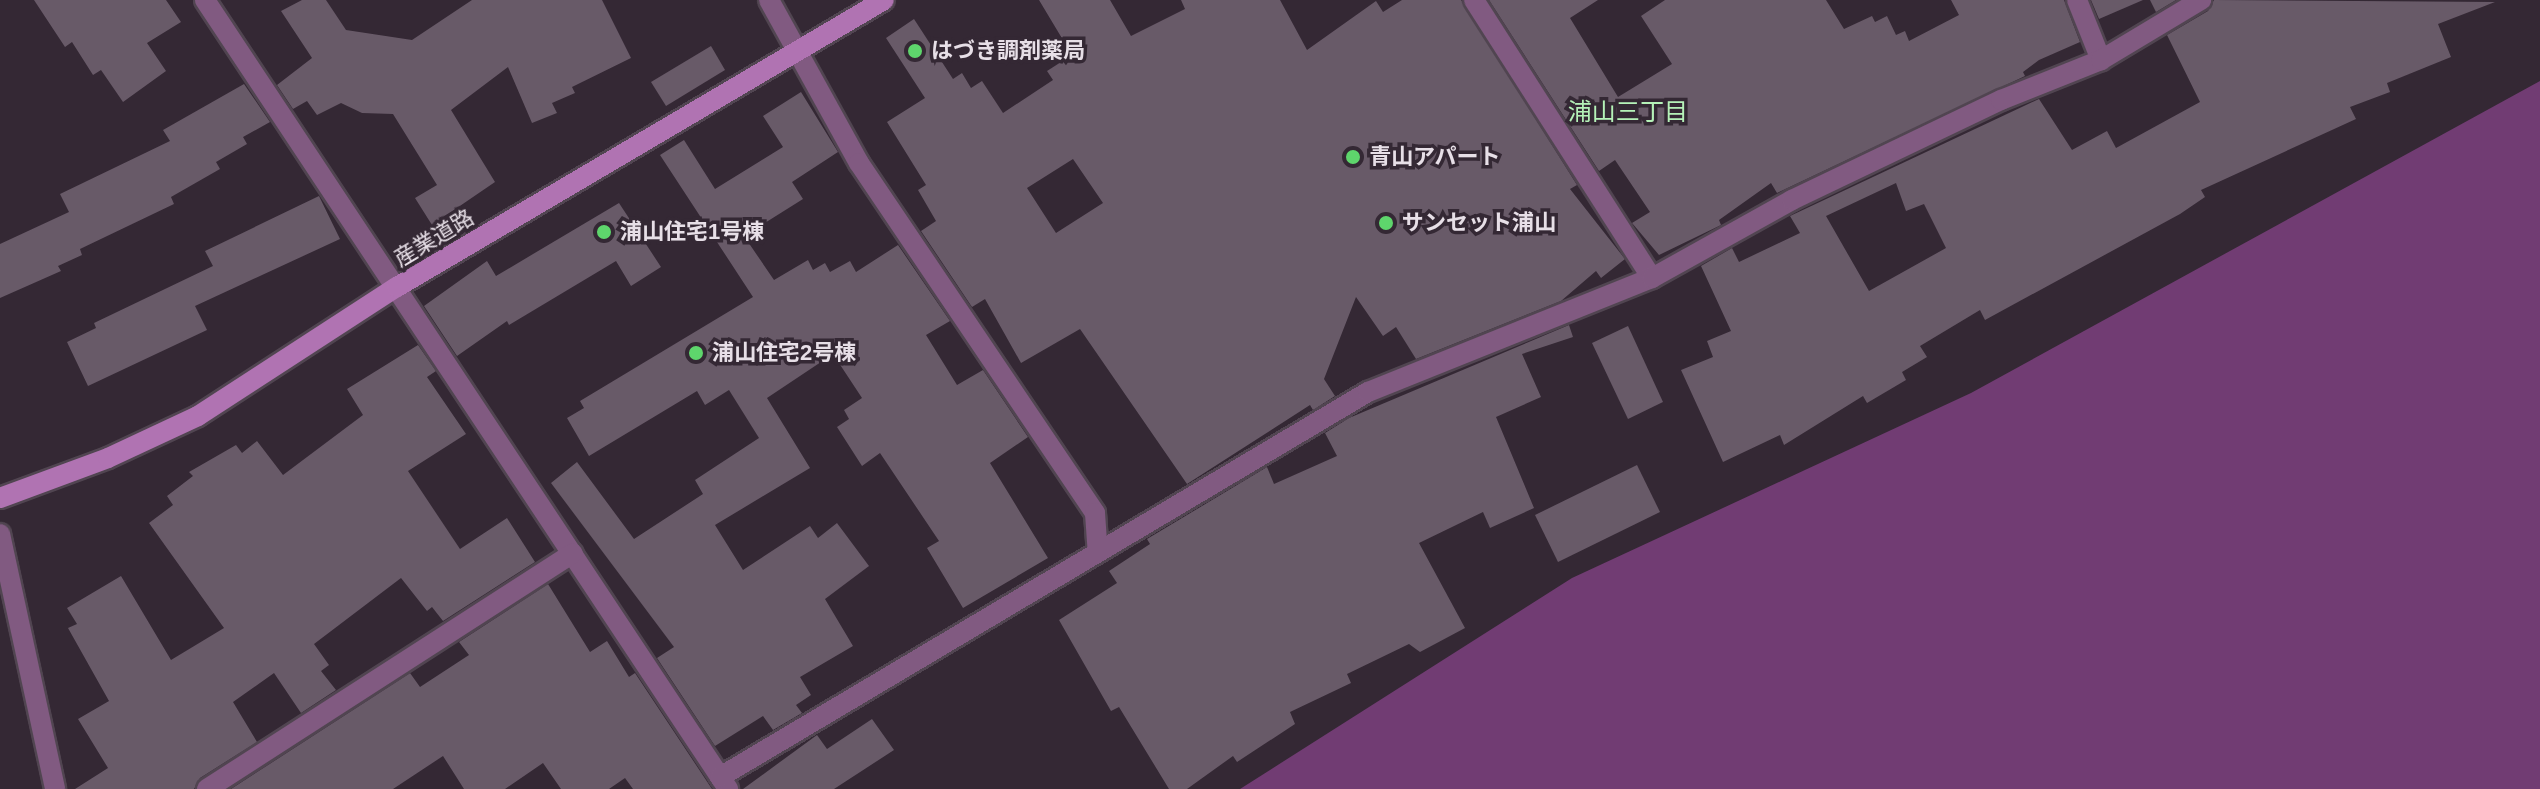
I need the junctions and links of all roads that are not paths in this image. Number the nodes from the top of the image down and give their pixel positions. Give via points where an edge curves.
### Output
1 (205, 0) edge
2 (769, 0) edge
3 (884, 0) edge
4 (1474, 0) edge
5 (2077, 0) edge
6 (2201, 0) edge
7 (799, 51) junction
8 (2101, 60) junction
9 (1652, 278) junction
10 (397, 287) junction
11 (0, 498) edge
12 (0, 534) edge
13 (1098, 552) junction
14 (573, 553) junction
15 (724, 783) edge
16 (55, 789) edge
17 (207, 789) edge

1 - 10 street
2 - 7 street
3 - 7 street, 産業道路
4 - 9 street
5 - 8 street
6 - 8 street
7 - 10 street, 産業道路
7 - 13 street via 859,163 1095,513
8 - 9 street via 2001,100 1792,200
9 - 13 street via 1368,392
10 - 11 street, 産業道路 via 198,416 108,458
10 - 14 street
12 - 16 street
13 - 15 street
14 - 15 street
14 - 17 street

